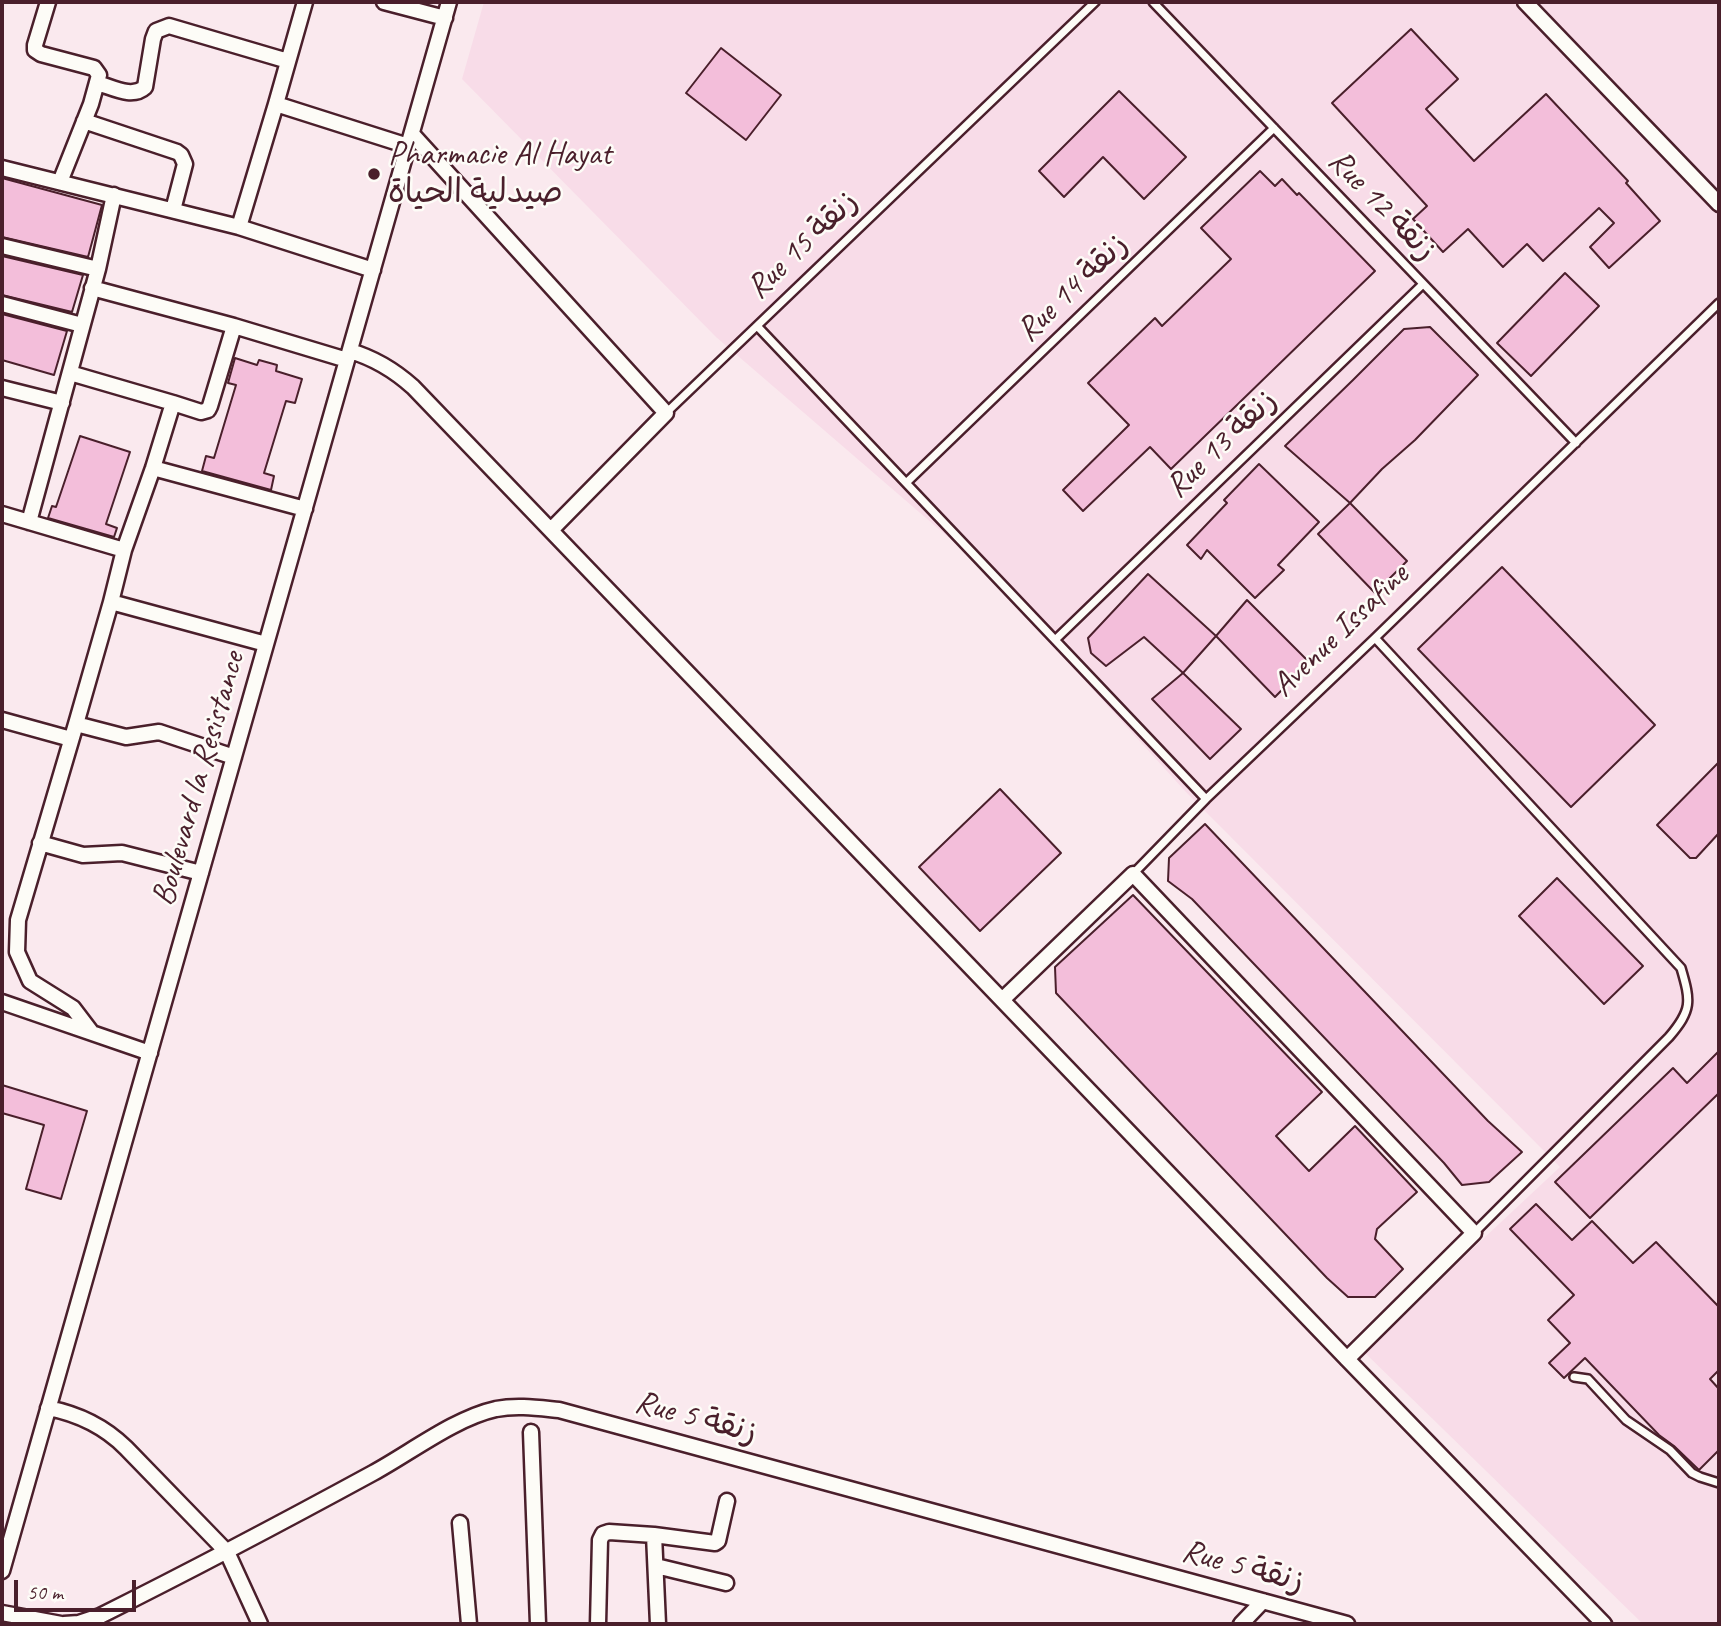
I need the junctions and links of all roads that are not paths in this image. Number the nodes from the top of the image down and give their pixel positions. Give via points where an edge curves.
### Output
1 (48, 2) edge
2 (304, 2) edge
3 (384, 2) edge
4 (449, 2) edge
5 (1095, 2) edge
6 (1153, 2) edge
7 (1525, 2) edge
8 (445, 18) junction
9 (288, 61) junction
10 (97, 83) junction
11 (276, 104) junction
12 (84, 121) junction
13 (1274, 128) junction
14 (410, 140) junction
15 (2, 168) edge
16 (60, 182) junction
17 (114, 195) junction
18 (1719, 204) edge
19 (173, 210) junction
20 (239, 227) junction
21 (2, 246) edge
22 (98, 269) junction
23 (373, 270) junction
24 (1423, 284) junction
25 (92, 288) junction
26 (1719, 303) edge
27 (2, 304) edge
28 (82, 325) junction
29 (234, 326) junction
30 (758, 327) junction
31 (349, 355) junction
32 (70, 373) junction
33 (2, 388) edge
34 (173, 402) junction
35 (62, 403) junction
36 (666, 413) junction
37 (1576, 443) junction
38 (153, 468) junction
39 (906, 483) junction
40 (305, 509) junction
41 (2, 514) edge
42 (29, 523) junction
43 (551, 530) junction
44 (124, 550) junction
45 (111, 602) junction
46 (1375, 638) junction
47 (1055, 640) junction
48 (266, 644) junction
49 (2, 720) edge
50 (76, 724) junction
51 (71, 739) junction
52 (234, 757) junction
53 (1206, 799) junction
54 (40, 843) junction
55 (201, 873) junction
56 (1133, 874) junction
57 (1002, 1000) junction
58 (2, 1002) edge
59 (92, 1033) junction
60 (150, 1053) junction
61 (1474, 1233) junction
62 (1347, 1359) junction
63 (1574, 1377) dead end
64 (48, 1408) junction
65 (531, 1432) dead end
66 (1719, 1483) edge
67 (727, 1501) dead end
68 (460, 1523) dead end
69 (654, 1535) junction
70 (227, 1552) junction
71 (656, 1566) junction
72 (2, 1571) edge
73 (726, 1583) dead end
74 (1263, 1601) junction
75 (2, 1614) edge
76 (63, 1624) edge
77 (260, 1624) edge
78 (469, 1624) edge
79 (538, 1624) edge
80 (598, 1624) edge
81 (658, 1624) edge
82 (1241, 1624) edge
83 (1347, 1624) edge
84 (1604, 1624) edge

1 - 10 street via 35,50 94,68 99,75
2 - 9 street
3 - 8 street
4 - 8 street, Boulevard la Resistance
5 - 30 lane, Rue 15 زنقة
6 - 13 lane, Rue 12 زنقة
7 - 18 street
8 - 14 street, Boulevard la Resistance
9 - 10 street via 169,26 156,31 142,90 132,93
9 - 11 street
10 - 12 street
11 - 14 street
11 - 20 street
12 - 16 street
12 - 19 street via 181,155 185,164
13 - 24 lane, Rue 12 زنقة
13 - 39 lane, Rue 14 زنقة
14 - 23 street, Boulevard la Resistance
14 - 36 street
15 - 16 street
16 - 17 street
17 - 19 street
17 - 22 street
19 - 20 street
20 - 23 street
21 - 22 street
22 - 25 street
23 - 31 street, Boulevard la Resistance
24 - 37 lane, Rue 12 زنقة
24 - 47 lane, Rue 13 زنقة
25 - 28 street
25 - 29 street
26 - 37 lane, Avenue Issafine
27 - 28 street
28 - 32 street
29 - 31 street
29 - 34 street via 208,410 201,412
30 - 36 lane, Rue 15 زنقة
30 - 39 lane
31 - 40 street, Boulevard la Resistance
31 - 43 street via 377,361 407,382
32 - 34 street
32 - 35 street
33 - 35 street
34 - 38 street
35 - 42 street
36 - 43 street, Rue 15 زنقة
37 - 46 lane, Avenue Issafine
38 - 40 street
38 - 44 street
39 - 47 lane
40 - 48 street, Boulevard la Resistance
41 - 42 street
42 - 44 street
43 - 57 street
44 - 45 street
45 - 48 street
45 - 50 street
46 - 53 lane, Avenue Issafine
46 - 61 lane via 1681,968 1688,989 1683,1021 1669,1037
47 - 53 lane
48 - 52 street, Boulevard la Resistance
49 - 51 street
50 - 51 street
50 - 52 street via 126,737 159,732
51 - 54 street
52 - 55 street, Boulevard la Resistance
53 - 56 lane, Avenue Issafine
54 - 55 street via 83,855 122,853
54 - 59 street via 18,920 17,952 30,981 73,1008
55 - 60 street, Boulevard la Resistance
56 - 57 street, Avenue Issafine
56 - 61 street
57 - 62 street
58 - 59 street
59 - 60 street
60 - 64 street, Boulevard la Resistance
61 - 62 street
62 - 84 street
63 - 66 lane via 1588,1379 1626,1420 1670,1450 1692,1472
64 - 70 street via 79,1416 117,1439
64 - 72 street, Boulevard la Resistance
65 - 79 street
67 - 69 street via 717,1543
68 - 78 street
69 - 71 street
69 - 80 street via 603,1534
70 - 74 street, Rue 5 زنقة via 465,1419 521,1407 559,1410
70 - 76 street, Rue 5 زنقة via 100,1616
70 - 77 street
71 - 73 street
71 - 81 street
74 - 82 street
74 - 83 street, Rue 5 زنقة
75 - 76 street, Rue 5 زنقة

